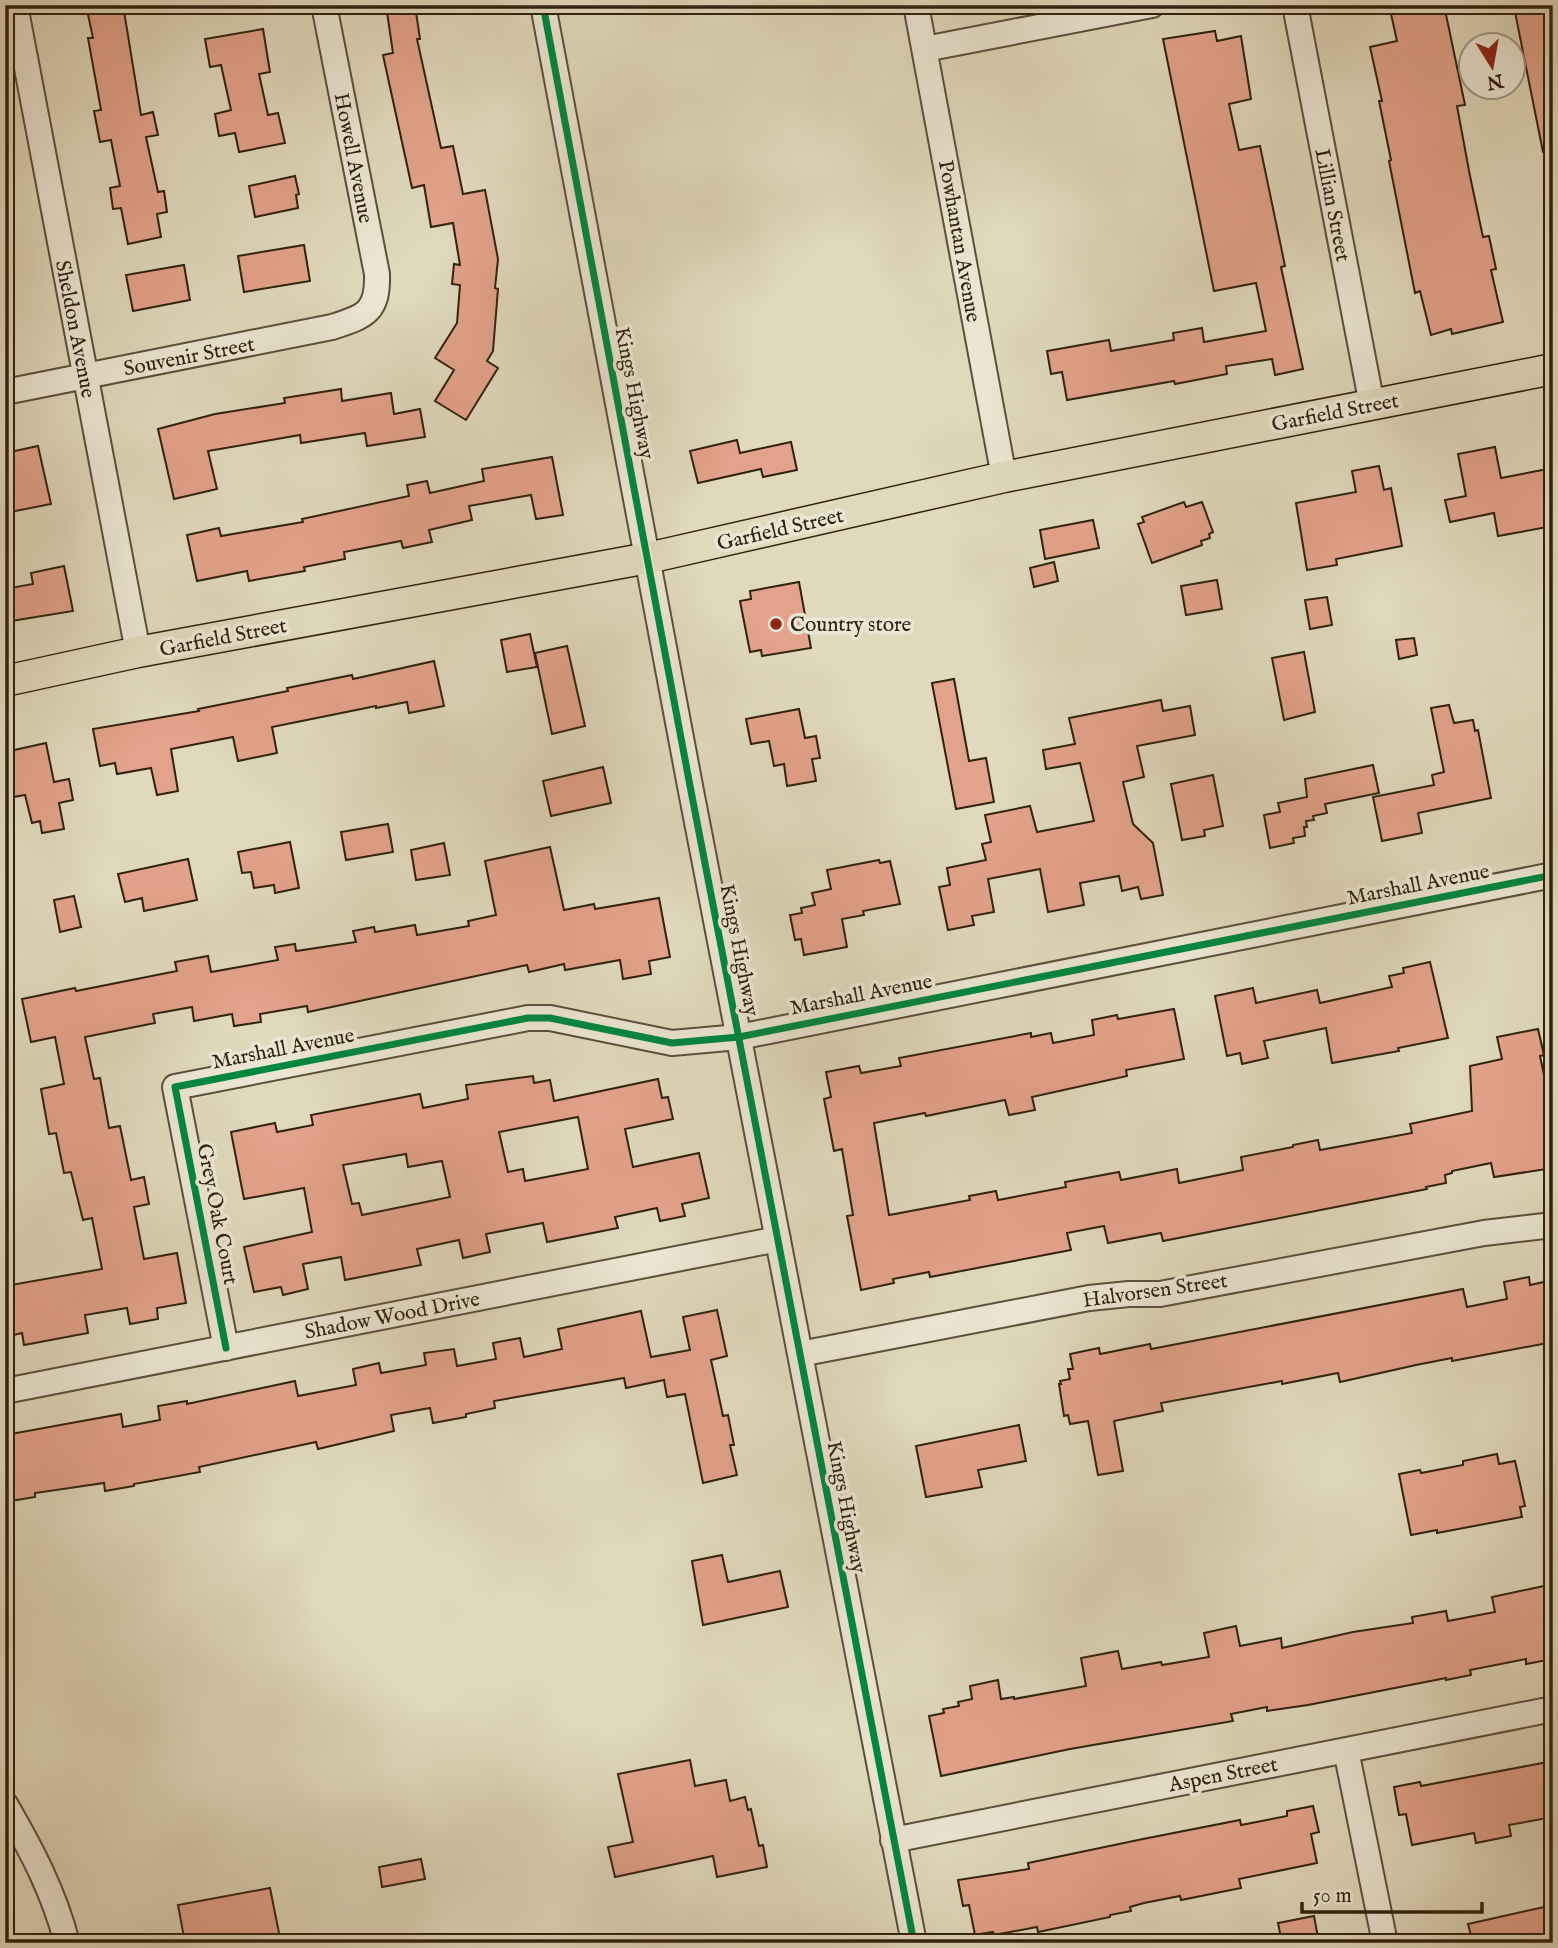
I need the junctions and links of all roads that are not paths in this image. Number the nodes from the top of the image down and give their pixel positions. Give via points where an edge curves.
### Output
1 (15, 5) edge
2 (324, 5) edge
3 (543, 5) edge
4 (916, 5) edge
5 (1152, 5) edge
6 (1295, 5) edge
7 (925, 49) junction
8 (369, 310) joint
9 (1553, 369) edge
10 (85, 376) junction
11 (5, 392) edge
12 (1372, 405) junction
13 (1004, 477) junction
14 (648, 558) junction
15 (138, 652) junction
16 (5, 681) edge
17 (1553, 874) edge
18 (739, 1037) junction
19 (175, 1087) joint
20 (1553, 1225) edge
21 (778, 1239) junction
22 (226, 1348) junction
23 (800, 1354) junction
24 (5, 1391) edge
25 (1553, 1709) edge
26 (1346, 1750) junction
27 (5, 1804) edge
28 (893, 1840) junction
29 (67, 1943) edge
30 (914, 1943) edge
31 (1385, 1943) edge

1 - 10 street, Sheldon Avenue
2 - 8 street, Howell Avenue via 377,274 377,295
3 - 14 street, Kings Highway
4 - 7 street, Powhantan Avenue
5 - 7 street
6 - 12 street, Lillian Street
7 - 13 street, Powhantan Avenue
8 - 10 street, Souvenir Street via 332,327
9 - 12 main road, Garfield Street
10 - 11 street, Souvenir Street
10 - 15 street, Sheldon Avenue
12 - 13 main road, Garfield Street
13 - 14 main road, Garfield Street
14 - 15 main road, Garfield Street
14 - 18 street, Kings Highway
15 - 16 main road, Garfield Street
17 - 18 street, Marshall Avenue
18 - 19 street, Marshall Avenue via 672,1042 550,1018 528,1018
18 - 21 street, Kings Highway
19 - 22 street, Grey Oak Court
20 - 23 street, Halvorsen Street via 1472,1235 1160,1294 1089,1298
21 - 22 street, Shadow Wood Drive
21 - 23 street, Kings Highway
22 - 24 street, Shadow Wood Drive
23 - 28 street, Kings Highway
25 - 26 street, Aspen Street
26 - 28 street, Aspen Street
26 - 31 street
27 - 29 street via 35,1856 58,1908
28 - 30 street, Kings Highway

